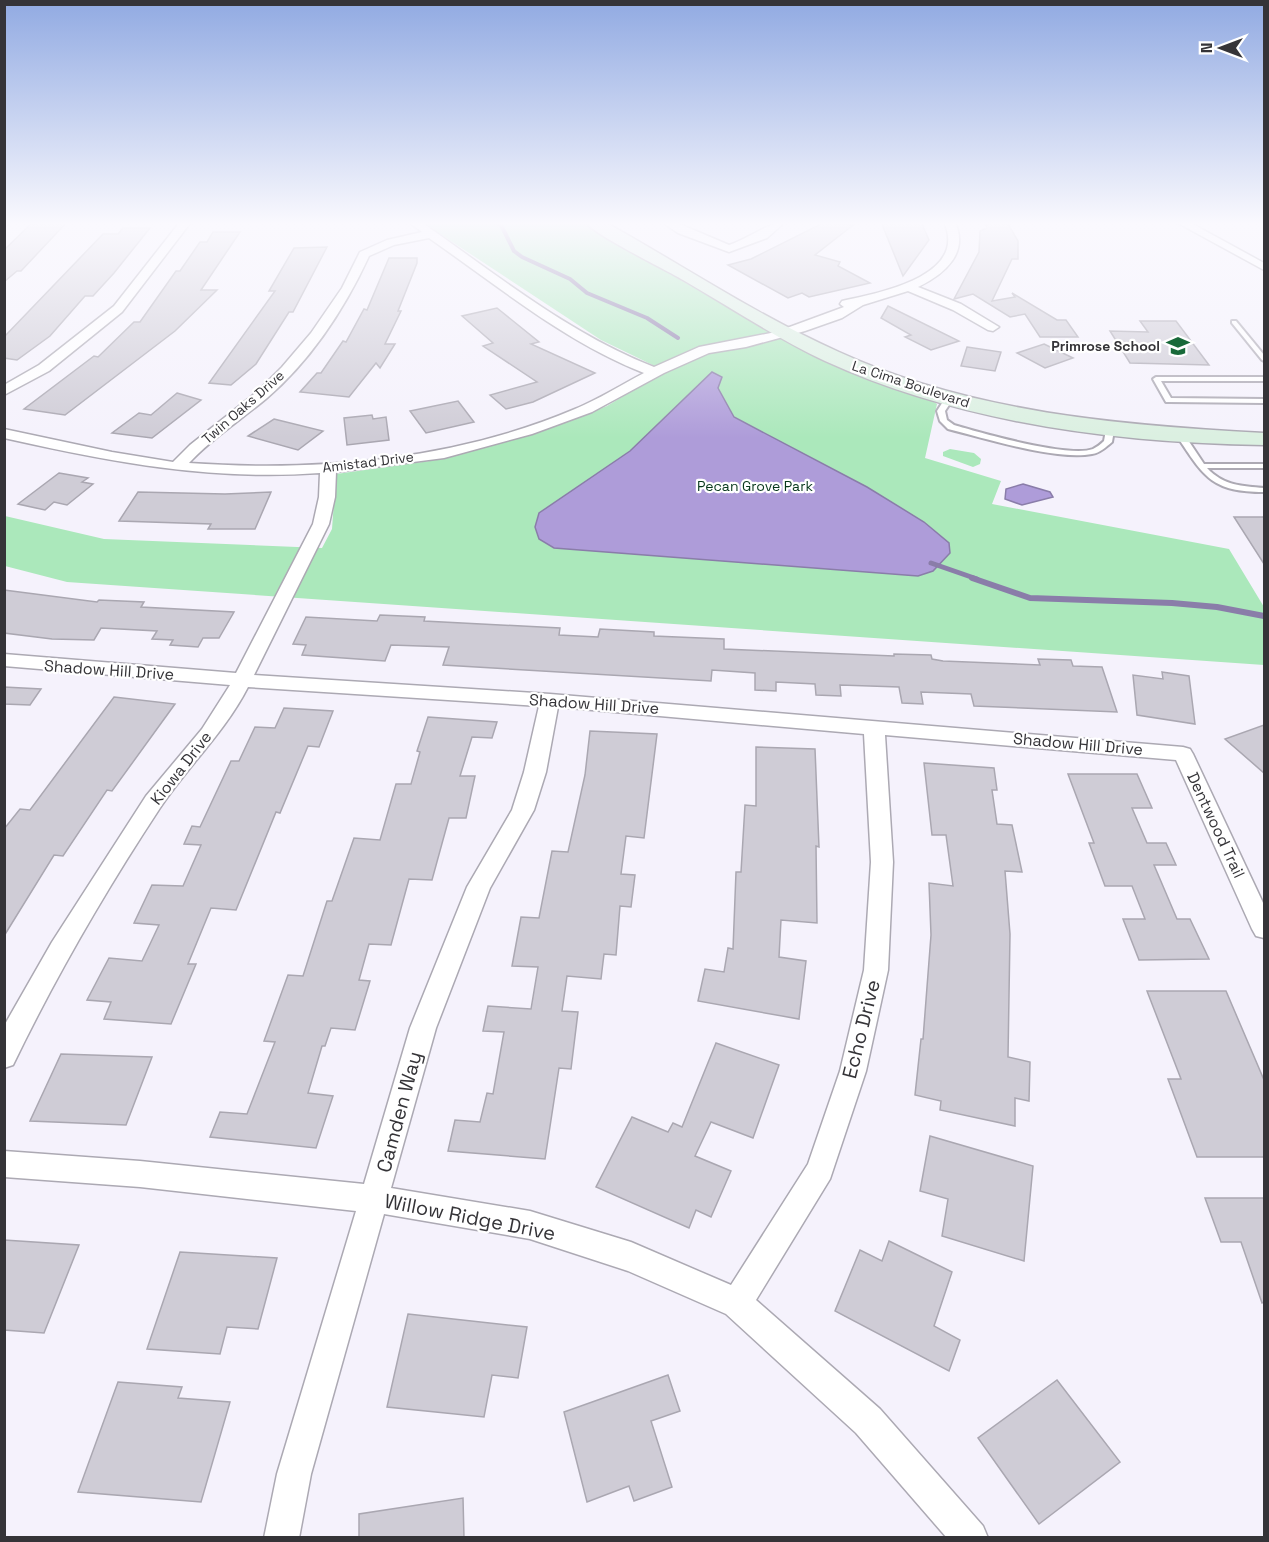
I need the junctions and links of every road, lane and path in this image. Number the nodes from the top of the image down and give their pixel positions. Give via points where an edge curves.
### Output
1 (130, 294) edge
2 (344, 294) edge
3 (517, 294) edge
4 (729, 294) edge
5 (737, 294) edge
6 (884, 294) edge
7 (925, 294) edge
8 (1234, 322) dead end
9 (788, 325) junction
10 (993, 327) dead end
11 (1264, 359) edge
12 (652, 371) junction
13 (1264, 380) edge
14 (4, 392) edge
15 (954, 393) junction
16 (1264, 400) edge
17 (1105, 422) junction
18 (1264, 426) edge
19 (4, 433) edge
20 (1181, 436) junction
21 (1264, 439) edge
22 (1202, 466) junction
23 (1264, 466) edge
24 (177, 467) junction
25 (328, 468) junction
26 (1264, 490) edge
27 (4, 660) edge
28 (241, 680) junction
29 (550, 700) junction
30 (874, 726) junction
31 (1183, 754) joint
32 (1264, 929) edge
33 (4, 1057) edge
34 (4, 1164) edge
35 (375, 1198) junction
36 (737, 1303) junction
37 (281, 1538) edge
38 (971, 1538) edge

1 - 14 street via 118,309 44,368
2 - 24 street, Twin Oaks Drive via 287,370
3 - 12 street via 580,338
4 - 9 street, La Cima Boulevard
5 - 9 street, La Cima Boulevard
6 - 9 street, Amistad Drive via 832,318
7 - 10 street
8 - 11 lane
9 - 12 street, Amistad Drive
9 - 15 street, La Cima Boulevard
12 - 25 street, Amistad Drive via 585,410 524,432 402,459
13 - 16 lane via 1156,379 1169,400
15 - 17 street, La Cima Boulevard
15 - 17 lane via 941,411 951,427 1039,447 1076,453 1095,451 1108,442
17 - 18 street, La Cima Boulevard
17 - 20 street, La Cima Boulevard
19 - 24 street, Amistad Drive
20 - 21 street, La Cima Boulevard
20 - 22 lane
22 - 23 lane
22 - 26 lane via 1215,482 1225,487
24 - 25 street, Amistad Drive
25 - 28 street, Kiowa Drive via 321,524
27 - 28 street, Shadow Hill Drive
28 - 29 street, Shadow Hill Drive
28 - 33 street, Kiowa Drive via 209,735 154,801 61,949
29 - 30 street, Shadow Hill Drive
29 - 35 street, Camden Way via 523,810 479,887 423,1028
30 - 31 street, Shadow Hill Drive
30 - 36 street, Echo Drive via 882,862 876,970 853,1071 820,1170
31 - 32 street, Dentwood Trail
34 - 35 street, Willow Ridge Drive
35 - 36 street, Willow Ridge Drive via 530,1225 631,1257
35 - 37 street, Camden Way via 294,1474
36 - 38 street, Willow Ridge Drive via 868,1421

